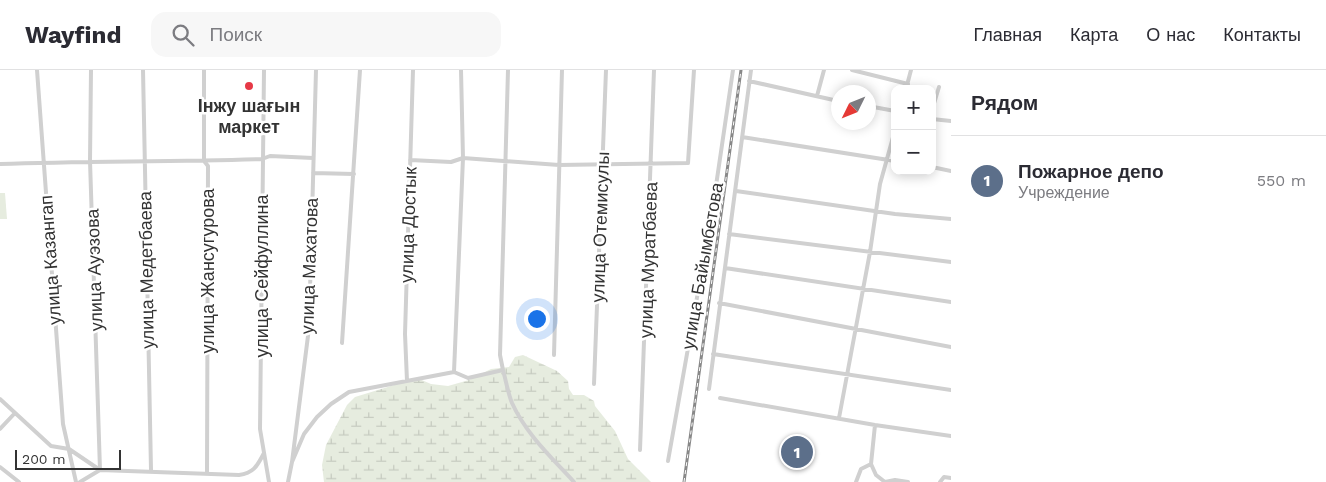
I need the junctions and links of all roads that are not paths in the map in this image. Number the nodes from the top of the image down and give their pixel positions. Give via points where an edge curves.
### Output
1 (37, 70) edge
2 (91, 70) edge
3 (143, 70) edge
4 (204, 70) edge
5 (264, 70) edge
6 (316, 70) edge
7 (360, 70) edge
8 (413, 70) edge
9 (462, 70) edge
10 (508, 70) edge
11 (562, 70) edge
12 (606, 70) edge
13 (654, 70) edge
14 (694, 70) edge
15 (733, 70) edge
16 (751, 70) edge
17 (824, 70) edge
18 (852, 70) edge
19 (911, 70) edge
20 (749, 81) junction
21 (904, 85) edge
22 (907, 85) edge
23 (938, 87) dead end
24 (936, 95) edge
25 (817, 96) junction
26 (831, 99) edge
27 (876, 108) edge
28 (891, 111) edge
29 (936, 120) edge
30 (951, 122) edge
31 (742, 137) junction
32 (891, 143) edge
33 (313, 158) junction
34 (463, 158) junction
35 (262, 159) junction
36 (410, 160) junction
37 (886, 160) junction
38 (90, 161) junction
39 (204, 161) junction
40 (891, 161) edge
41 (43, 162) junction
42 (144, 162) junction
43 (506, 162) junction
44 (652, 163) junction
45 (0, 164) edge
46 (559, 164) junction
47 (602, 164) junction
48 (936, 169) edge
49 (951, 171) edge
50 (313, 173) junction
51 (354, 174) junction
52 (736, 191) junction
53 (876, 211) junction
54 (951, 219) edge
55 (729, 234) junction
56 (870, 252) junction
57 (951, 262) edge
58 (724, 268) junction
59 (863, 289) junction
60 (951, 302) edge
61 (719, 303) junction
62 (855, 330) junction
63 (342, 344) dead end
64 (951, 347) edge
65 (713, 354) junction
66 (554, 355) dead end
67 (503, 370) junction
68 (454, 372) junction
69 (846, 374) junction
70 (407, 381) junction
71 (594, 384) dead end
72 (709, 390) dead end
73 (951, 390) edge
74 (720, 398) dead end
75 (0, 399) edge
76 (15, 413) junction
77 (839, 418) junction
78 (875, 425) junction
79 (0, 429) edge
80 (951, 436) edge
81 (69, 449) junction
82 (640, 450) dead end
83 (264, 453) junction
84 (292, 462) junction
85 (668, 462) dead end
86 (871, 464) junction
87 (0, 467) edge
88 (100, 470) junction
89 (151, 470) junction
90 (207, 473) junction
91 (951, 478) edge
92 (19, 482) edge
93 (78, 482) edge
94 (269, 482) edge
95 (288, 482) edge
96 (574, 482) edge
97 (856, 482) edge
98 (885, 482) edge
99 (908, 482) edge
100 (940, 482) edge

1 - 41 street, улица Казангап
2 - 38 street, улица Ауэзова
3 - 42 street, улица Медетбаева
4 - 39 street, улица Жансугурова
5 - 35 street, улица Сейфуллина
6 - 33 street, улица Махатова
7 - 51 street
8 - 36 street, улица Достык
9 - 34 street
10 - 43 street
11 - 46 street
12 - 47 street, улица Отемисулы
13 - 44 street, улица Муратбаева
14 - 44 street via 688,163
15 - 85 street, улица Байымбетова via 712,214
16 - 20 street
17 - 25 street
18 - 21 street
19 - 22 street
20 - 25 street
20 - 31 street
23 - 24 street
25 - 26 street
27 - 28 street
29 - 30 street
31 - 37 street
31 - 52 street
32 - 37 street
33 - 35 street via 270,156
33 - 50 street, улица Махатова
34 - 36 street via 451,162
34 - 43 street
34 - 68 street
35 - 39 street
35 - 83 street, улица Сейфуллина via 260,429
36 - 70 street, улица Достык via 405,334
37 - 40 street
37 - 53 street
38 - 41 street
38 - 42 street
38 - 88 street, улица Ауэзова
39 - 42 street
39 - 90 street, улица Жансугурова via 208,166
41 - 45 street
41 - 81 street, улица Казангап via 63,424
42 - 89 street, улица Медетбаева
43 - 46 street
43 - 67 street via 500,355
44 - 47 street
44 - 82 street, улица Муратбаева
46 - 47 street
46 - 66 street
47 - 71 street, улица Отемисулы
48 - 49 street
50 - 51 street
50 - 84 street, улица Махатова via 309,328
51 - 63 street
52 - 53 street
52 - 55 street
53 - 54 street
53 - 56 street
55 - 56 street
55 - 58 street
56 - 57 street
56 - 59 street
58 - 59 street
58 - 61 street
59 - 60 street
59 - 62 street
61 - 62 street
61 - 65 street
62 - 64 street
62 - 69 street
65 - 69 street
65 - 72 street
67 - 68 street via 468,378
67 - 96 street via 511,402 519,416
68 - 70 street
69 - 73 street
69 - 77 street
70 - 84 street via 349,392 331,404 304,434
74 - 77 street
75 - 76 street
76 - 79 street
76 - 81 street via 51,446
77 - 78 street
78 - 80 street
78 - 86 street
81 - 88 street
81 - 93 street, улица Казангап
83 - 90 street via 257,468 250,473
83 - 94 street, улица Сейфуллина
84 - 95 street
86 - 97 street via 861,469
86 - 98 street via 876,475
87 - 92 street
88 - 89 street
88 - 93 street
89 - 90 street
91 - 100 street via 944,477
98 - 99 street

